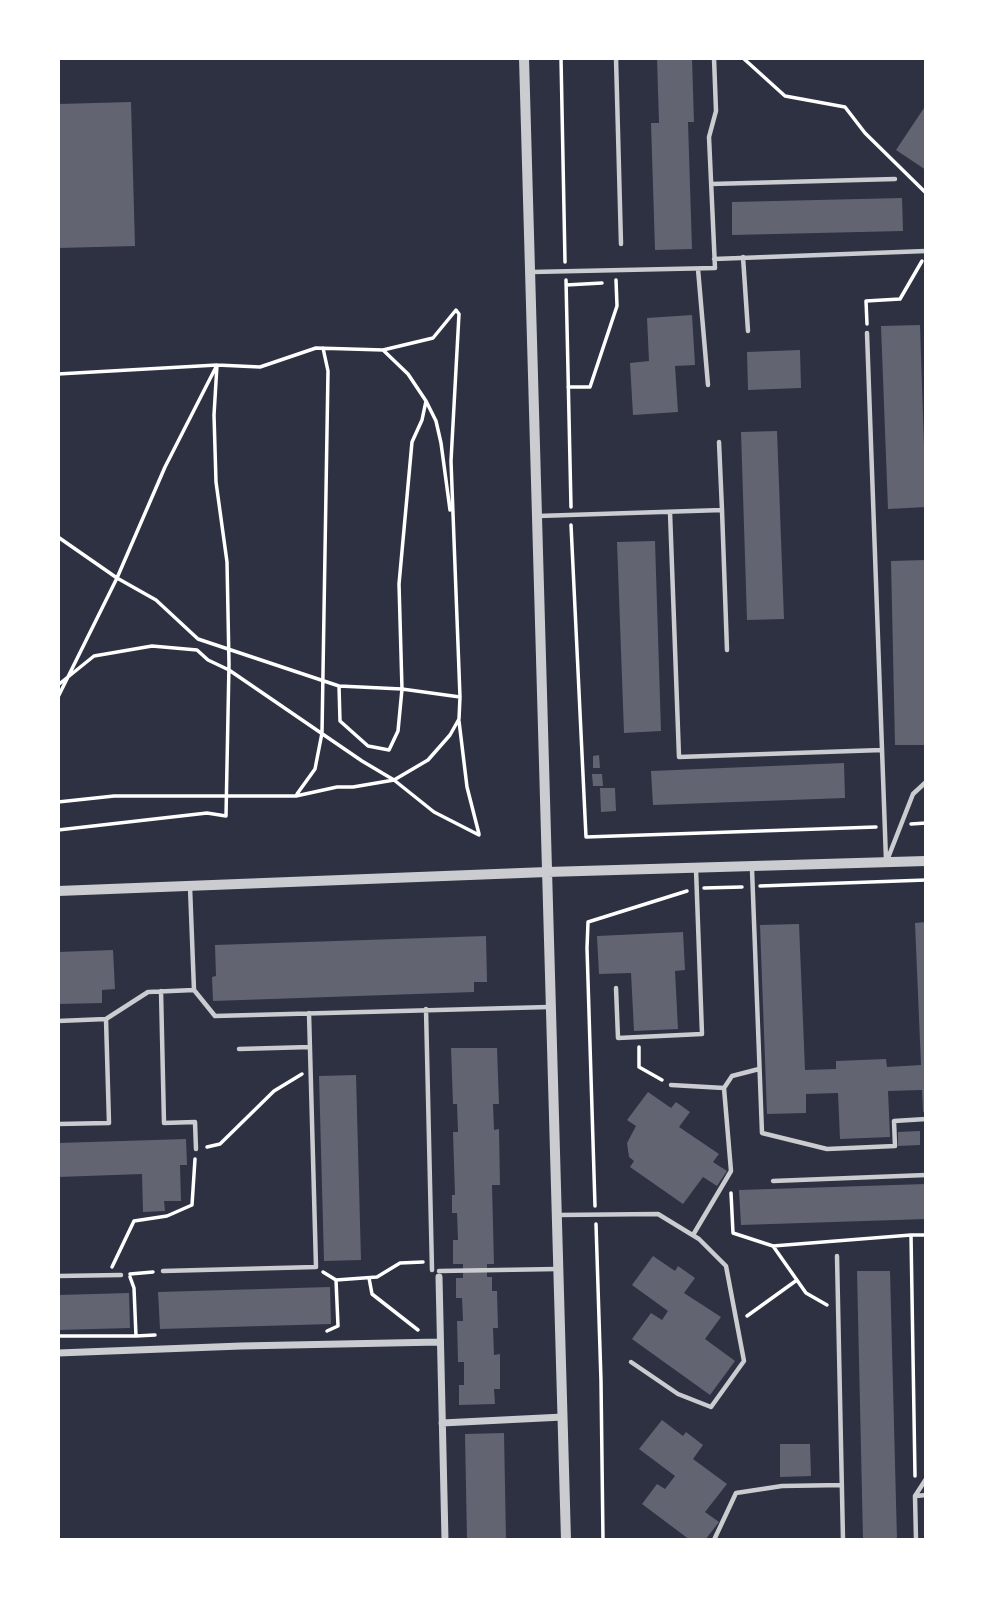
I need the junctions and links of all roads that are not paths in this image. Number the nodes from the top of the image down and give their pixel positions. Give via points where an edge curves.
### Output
1 (524, 58) edge
2 (616, 58) edge
3 (714, 58) edge
4 (895, 179) dead end
5 (710, 184) junction
6 (621, 244) dead end
7 (926, 253) edge
8 (743, 257) junction
9 (714, 258) junction
10 (698, 269) junction
11 (531, 272) junction
12 (748, 331) dead end
13 (867, 333) road end
14 (708, 385) dead end
15 (719, 442) dead end
16 (722, 510) junction
17 (670, 512) junction
18 (537, 516) junction
19 (726, 650) dead end
20 (881, 750) junction
21 (926, 782) edge
22 (926, 861) edge
23 (887, 862) junction
24 (752, 867) junction
25 (696, 869) junction
26 (547, 872) junction
27 (190, 886) junction
28 (58, 891) edge
29 (616, 988) dead end
30 (194, 990) junction
31 (160, 991) junction
32 (551, 1007) junction
33 (426, 1009) junction
34 (309, 1013) junction
35 (106, 1019) junction
36 (58, 1021) edge
37 (310, 1047) junction
38 (239, 1049) dead end
39 (759, 1069) junction
40 (671, 1085) road end
41 (724, 1088) junction
42 (926, 1119) edge
43 (58, 1124) edge
44 (196, 1149) road end
45 (926, 1175) edge
46 (773, 1181) dead end
47 (557, 1215) junction
48 (692, 1235) junction
49 (836, 1256) dead end
50 (558, 1269) junction
51 (432, 1270) dead end
52 (163, 1271) road end
53 (439, 1274) joint
54 (121, 1275) road end
55 (58, 1276) edge
56 (440, 1342) junction
57 (58, 1353) edge
58 (631, 1362) dead end
59 (563, 1417) junction
60 (442, 1423) junction
61 (926, 1479) edge
62 (842, 1485) junction
63 (926, 1495) edge
64 (915, 1496) junction
65 (445, 1540) edge
66 (566, 1540) edge
67 (714, 1540) edge
68 (843, 1540) edge
69 (916, 1540) edge

1 - 11 street
2 - 6 lane
3 - 5 lane via 716,111 709,137
4 - 5 lane
5 - 9 lane
7 - 8 lane
8 - 9 lane
8 - 12 lane
9 - 10 lane via 715,268
10 - 11 lane
10 - 14 lane
11 - 18 street
13 - 20 lane
15 - 16 lane
16 - 17 lane
16 - 19 lane
17 - 18 lane
17 - 20 lane via 678,757
18 - 26 street
20 - 23 lane
21 - 23 lane via 912,794
22 - 23 street
23 - 24 street
24 - 25 street
24 - 39 lane
25 - 26 street
25 - 29 lane via 702,1034 618,1038
26 - 27 street
26 - 32 street
27 - 28 street
27 - 30 lane
30 - 31 lane
30 - 34 lane via 215,1016
31 - 35 lane via 148,992
31 - 44 lane via 164,1123 195,1122
32 - 33 lane
32 - 47 street
33 - 34 lane
33 - 51 lane
34 - 37 lane
35 - 36 lane
35 - 43 lane via 109,1123
37 - 38 lane
37 - 52 lane via 316,1267
39 - 41 lane via 732,1076
39 - 42 lane via 762,1132 827,1149 895,1146 894,1121
40 - 41 lane
41 - 48 lane via 731,1171
45 - 46 lane
47 - 48 lane via 658,1214
47 - 50 street
48 - 58 lane via 726,1266 744,1361 711,1407 678,1394
49 - 62 lane
50 - 53 lane
50 - 59 street
53 - 56 street
54 - 55 lane
56 - 57 street
56 - 60 street
59 - 60 street
59 - 66 street
60 - 65 street
61 - 64 lane
62 - 67 lane via 782,1486 736,1493
62 - 68 lane
63 - 64 lane
64 - 69 lane

